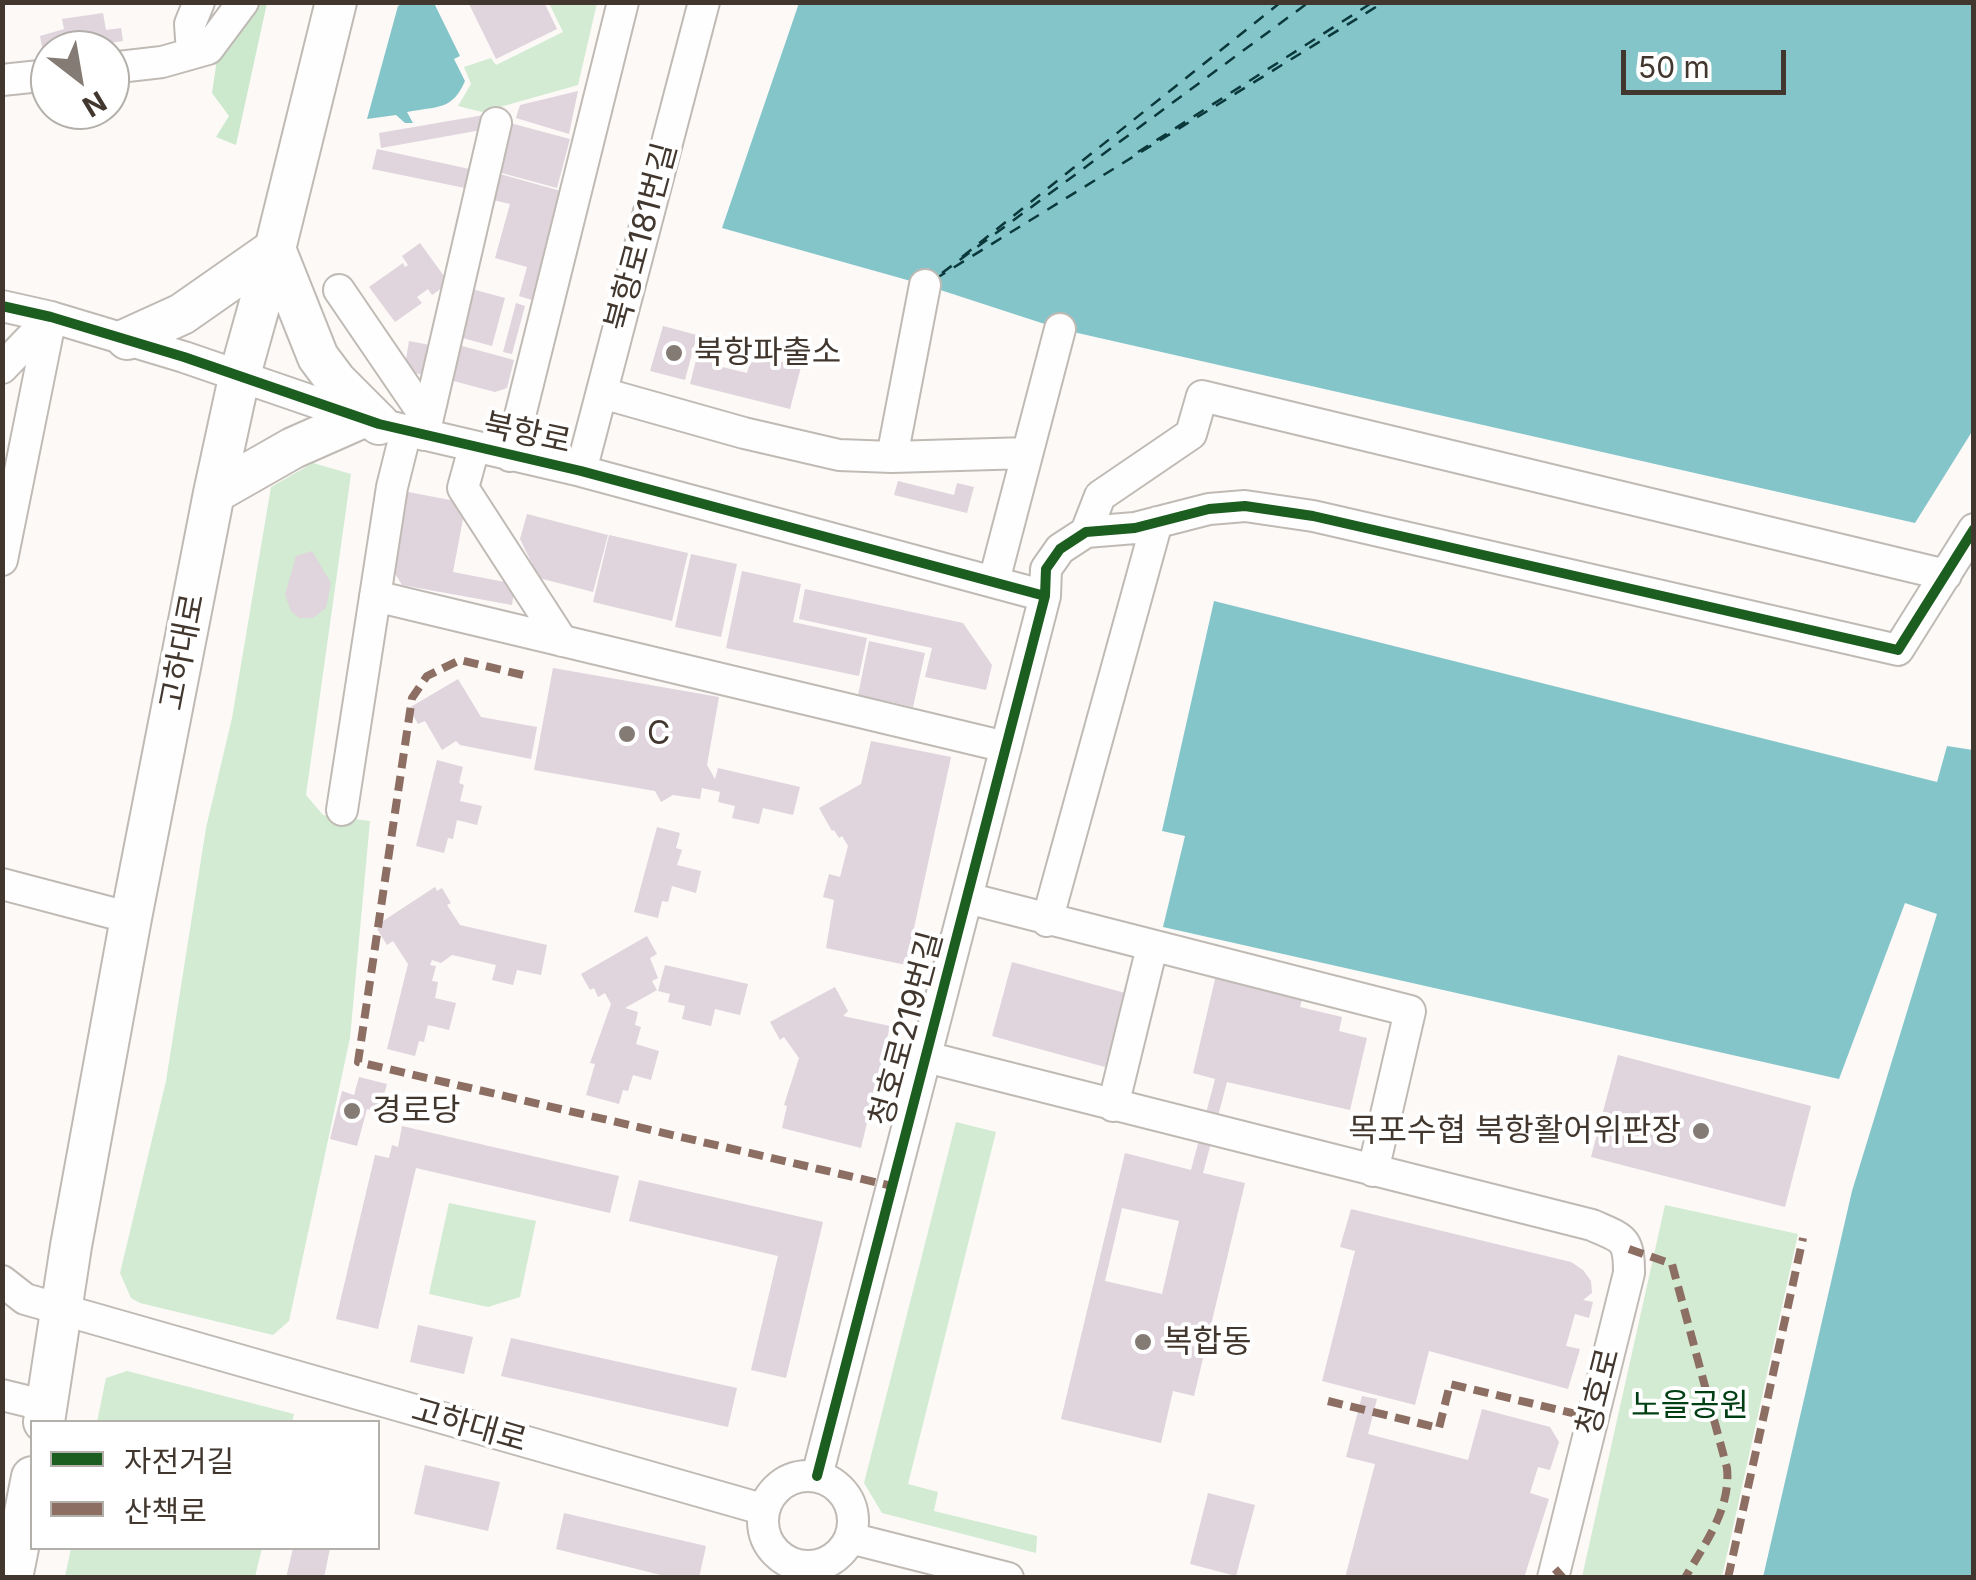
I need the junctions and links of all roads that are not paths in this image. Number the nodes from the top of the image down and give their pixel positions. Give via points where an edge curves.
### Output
1 (199, 2) edge
2 (243, 2) edge
3 (336, 2) edge
4 (622, 2) edge
5 (704, 2) edge
6 (196, 52) junction
7 (130, 66) edge
8 (30, 77) edge
9 (2, 80) edge
10 (496, 123) dead end
11 (275, 249) junction
12 (925, 286) dead end
13 (339, 290) dead end
14 (2, 306) edge
15 (50, 317) junction
16 (1060, 329) dead end
17 (128, 339) junction
18 (2, 368) edge
19 (239, 378) junction
20 (602, 392) junction
21 (400, 425) junction
22 (474, 448) junction
23 (1028, 452) junction
24 (510, 456) junction
25 (892, 457) junction
26 (581, 471) junction
27 (214, 492) junction
28 (1157, 522) junction
29 (1974, 530) edge
30 (1086, 532) junction
31 (2, 560) edge
32 (1946, 575) junction
33 (994, 581) junction
34 (376, 596) junction
35 (1045, 596) junction
36 (562, 641) junction
37 (1006, 747) junction
38 (342, 810) dead end
39 (2, 884) edge
40 (966, 898) junction
41 (131, 918) junction
42 (1047, 921) junction
43 (1152, 947) junction
44 (926, 1057) junction
45 (1114, 1106) junction
46 (1373, 1170) junction
47 (1592, 1225) joint
48 (2, 1281) edge
49 (61, 1309) junction
50 (2, 1395) edge
51 (46, 1414) edge
52 (817, 1476) junction
53 (30, 1487) edge
54 (762, 1509) junction
55 (838, 1558) edge
56 (795, 1571) edge
57 (12, 1578) edge
58 (1008, 1578) edge
59 (1553, 1578) edge

1 - 6 street via 190,24
2 - 6 street via 208,49
3 - 11 main road, 고하대로
4 - 24 street
5 - 20 street, 북항로181번길
6 - 7 street
8 - 9 street
10 - 21 street
11 - 17 main road via 182,314
11 - 19 main road, 고하대로
11 - 21 main road via 318,357 336,381
12 - 25 street
13 - 21 street
14 - 15 street, 북항로
15 - 17 street, 북항로
15 - 18 street
15 - 31 street
16 - 23 street
17 - 19 street, 북항로
19 - 21 street, 북항로
19 - 27 main road, 고하대로
20 - 25 street via 744,433 839,454
20 - 26 street, 북항로181번길
21 - 22 street, 북항로
21 - 27 main road via 292,448
21 - 34 street
22 - 24 street, 북항로
22 - 36 street via 463,488
23 - 25 street
23 - 33 street
24 - 26 street, 북항로
26 - 33 street, 북항로
27 - 41 main road, 고하대로
28 - 30 street
28 - 32 street via 1245,506 1313,516 1898,650
28 - 42 street
29 - 32 street
30 - 32 street, 청호로219번길 via 1100,496 1191,434 1202,396
30 - 35 street, 청호로219번길 via 1060,549 1046,570
33 - 35 street, 북항로
34 - 36 street
34 - 38 street
35 - 37 street, 청호로219번길
36 - 37 street
37 - 40 street, 청호로219번길
39 - 41 street
40 - 42 street
40 - 44 street, 청호로219번길
41 - 49 main road, 고하대로
42 - 43 street
43 - 45 street
43 - 46 street via 1410,1011
44 - 45 street, 청호로219번길
44 - 52 street, 청호로219번길
45 - 46 street, 청호로219번길
46 - 47 street, 청호로219번길
47 - 59 street, 청호로 via 1623,1239 1628,1273
48 - 49 street via 25,1299
49 - 51 main road, 고하대로
49 - 54 street, 고하대로
50 - 51 street
52 - 54 street via 786,1481
52 - 55 street via 830,1480 851,1504 854,1530
53 - 57 main road
54 - 56 street via 768,1542
55 - 56 street
55 - 58 street

